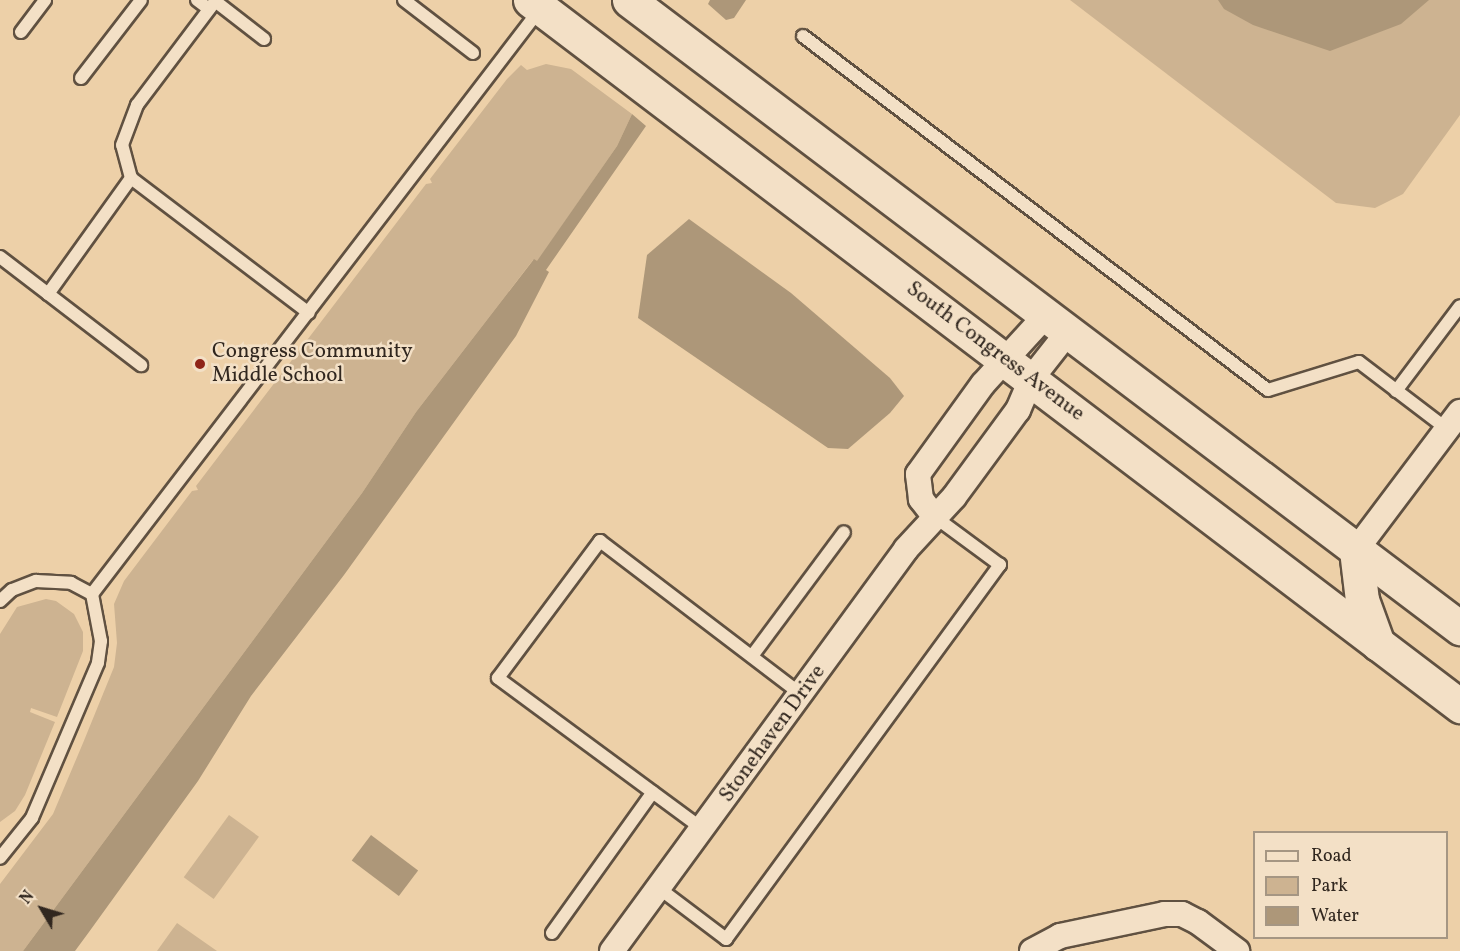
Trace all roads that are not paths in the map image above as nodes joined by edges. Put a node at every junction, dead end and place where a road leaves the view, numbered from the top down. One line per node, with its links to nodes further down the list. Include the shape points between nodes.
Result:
1 (45, 0): 8 (lane)
2 (141, 0): 12 (lane)
3 (197, 0): 6 (lane)
4 (404, 0): 11 (lane)
5 (629, 0): 18 (main road)
6 (214, 3): 10 (lane); 13 (lane, via 137,105 126,128 122,145)
7 (535, 4): 17 (lane); 20 (main road, South Congress Avenue)
8 (21, 32)
9 (803, 36): 21 (lane, via 1268,390 1359,362)
10 (264, 39)
11 (473, 53)
12 (81, 78)
13 (131, 178): 15 (lane); 17 (lane)
14 (0, 257): 15 (lane)
15 (48, 294): 19 (lane)
16 (1460, 306): 21 (lane)
17 (309, 313): 26 (lane)
18 (1057, 324): 20 (street, Stonehaven Drive); 25 (main road)
19 (141, 365)
20 (1019, 370): 23 (street, Stonehaven Drive, via 1018,410); 23 (street, Stonehaven Drive, via 983,384 918,474 921,499); 29 (main road, South Congress Avenue)
21 (1396, 391): 22 (lane)
22 (1456, 427): 25 (street)
23 (935, 517): 31 (street, Stonehaven Drive, via 906,549); 36 (lane, via 1000,565 726,939)
24 (844, 532): 30 (lane)
25 (1356, 550): 28 (main road); 29 (main road, via 1362,600)
26 (92, 594): 27 (lane, via 71,583 36,581 12,590); 35 (lane, via 101,640 98,663 32,818)
27 (0, 601)
28 (1460, 628)
29 (1378, 644): 32 (main road, South Congress Avenue)
30 (752, 656): 31 (lane); 33 (lane, via 600,541 498,678)
31 (802, 694): 34 (street, Stonehaven Drive)
32 (1460, 706)
33 (653, 792): 34 (lane); 37 (lane)
34 (704, 830): 36 (street, Stonehaven Drive)
35 (0, 858)
36 (660, 889): 38 (street, Stonehaven Drive)
37 (552, 933)
38 (612, 951)
39 (1032, 951): 40 (street, via 1060,936 1164,914 1182,914 1198,922)
40 (1237, 951)

